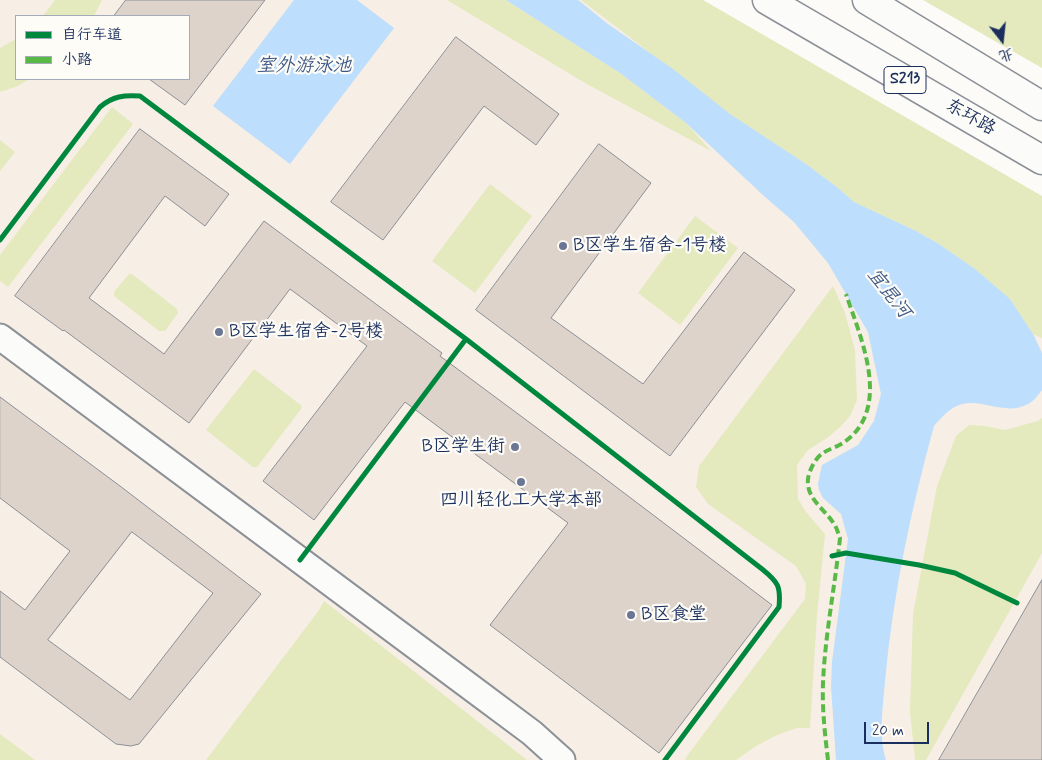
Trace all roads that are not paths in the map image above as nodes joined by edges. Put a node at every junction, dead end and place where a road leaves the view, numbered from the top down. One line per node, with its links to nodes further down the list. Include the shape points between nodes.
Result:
1 (767, 0): 4 (highway, 东环路 / S213)
2 (867, 0): 3 (highway, S213)
3 (1042, 106)
4 (1042, 160)
5 (0, 337): 6 (street, via 457,677)
6 (562, 760)

